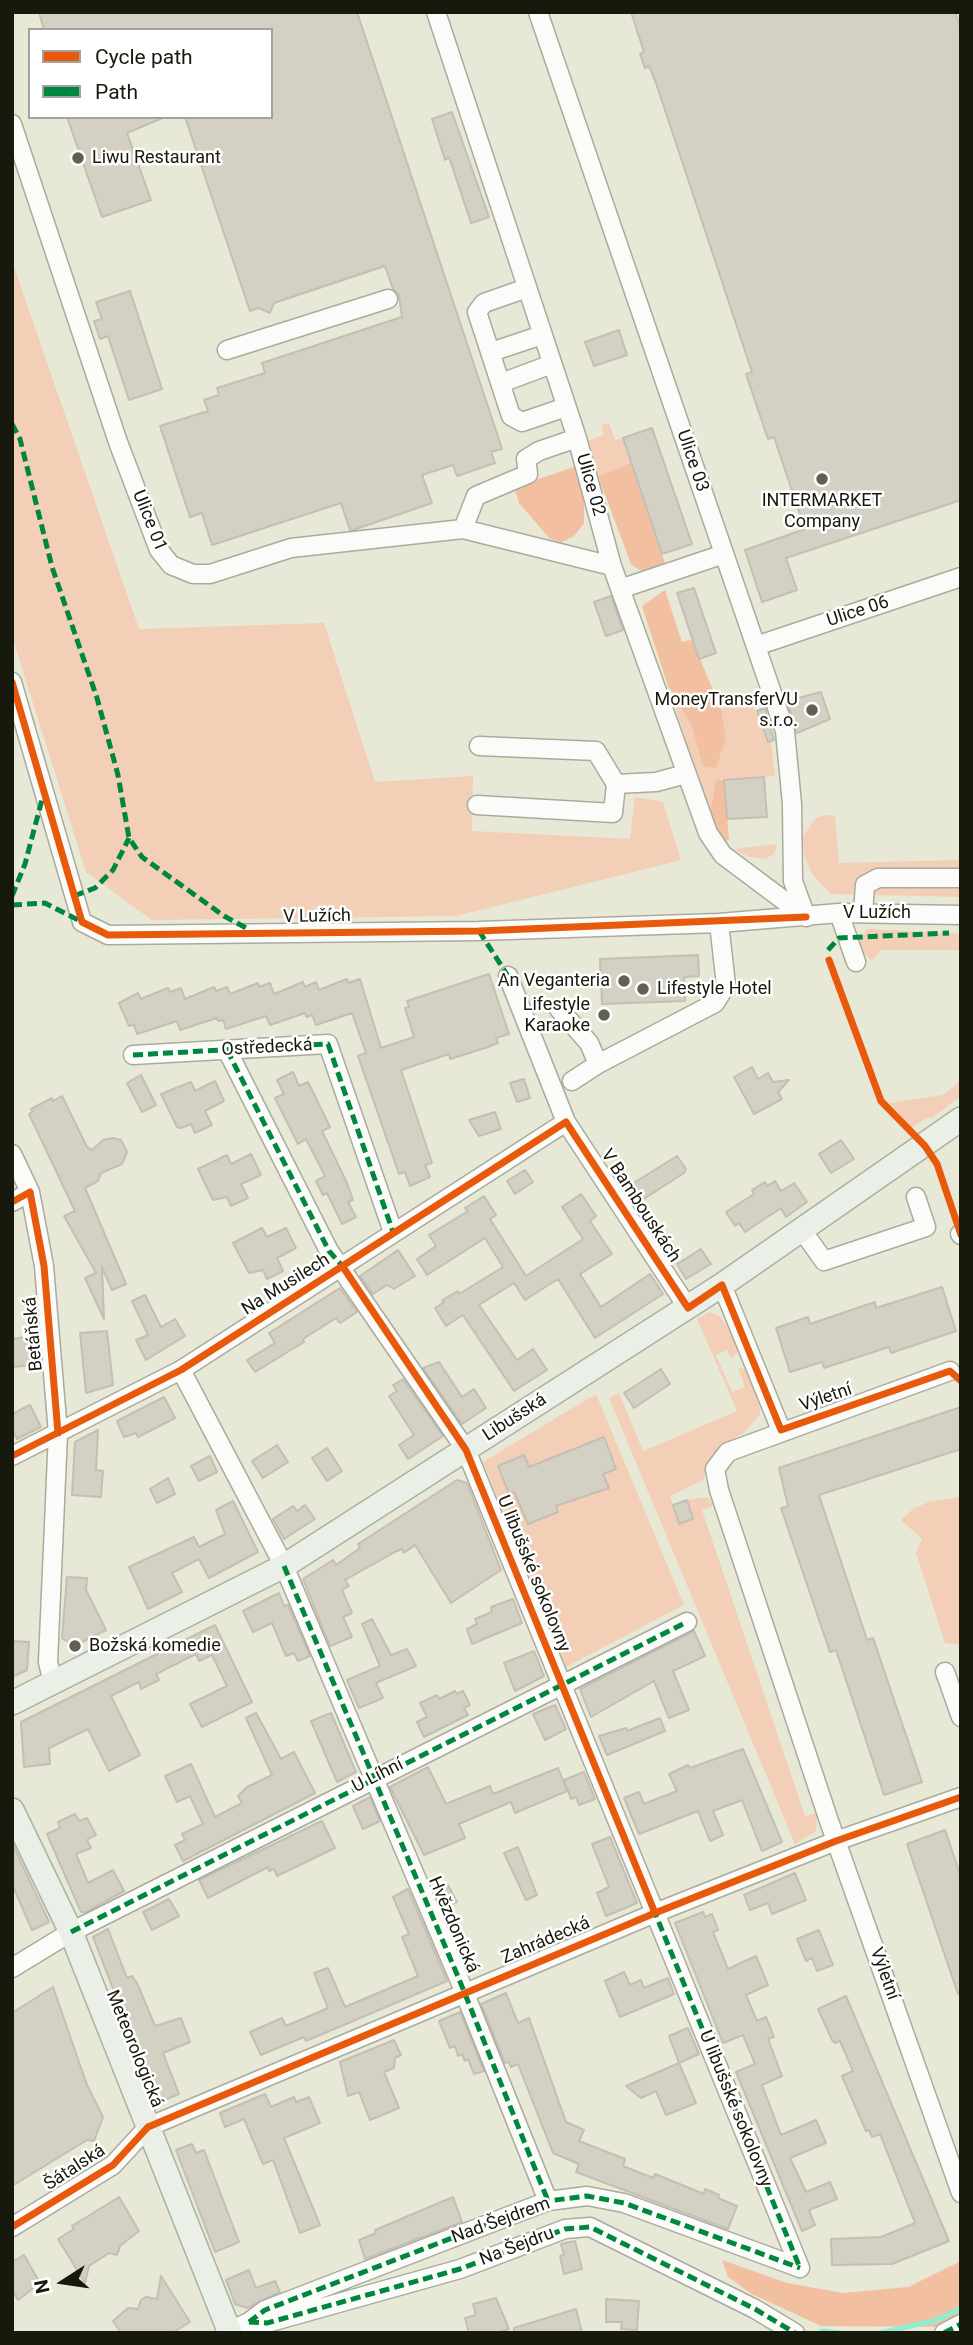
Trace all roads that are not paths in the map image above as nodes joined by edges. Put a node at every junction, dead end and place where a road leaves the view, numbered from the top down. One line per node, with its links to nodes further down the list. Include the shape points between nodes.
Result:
1 (436, 12): 4 (street, Ulice 02)
2 (538, 12): 14 (street, Ulice 03)
3 (12, 124): 13 (street, Ulice 01, via 118,442 159,550 171,565 193,574 210,574 291,548)
4 (527, 288): 6 (street, Ulice 02); 8 (street, via 479,306)
5 (388, 299): 7 (street)
6 (542, 335): 8 (street); 9 (street, Ulice 02)
7 (227, 350)
8 (491, 352): 10 (street)
9 (552, 364): 10 (street); 11 (street, Ulice 02)
10 (501, 383): 11 (street, via 516,420)
11 (566, 407): 12 (street, Ulice 02)
12 (577, 438): 13 (street, via 526,459 528,474 476,496); 15 (street, Ulice 02)
13 (463, 529): 15 (street, Ulice 01)
14 (724, 554): 17 (street); 18 (street, Ulice 03)
15 (612, 566): 17 (street, Ulice 02)
16 (961, 577): 18 (street, Ulice 06)
17 (620, 589): 21 (street, Ulice 02)
18 (756, 646): 28 (street, Ulice 03, via 785,730 793,881)
19 (12, 682): 29 (street, V Lužích, via 82,922 108,935)
20 (479, 746): 22 (street, via 596,751)
21 (686, 774): 22 (street, via 656,782); 28 (street, Ulice 02, via 715,848)
22 (616, 784): 23 (street, via 613,813)
23 (477, 805)
24 (961, 878): 26 (street, via 878,878 865,885)
25 (839, 913): 26 (street, V Lužích); 28 (street, V Lužích); 30 (street)
26 (863, 913): 27 (street, V Lužích)
27 (961, 915)
28 (806, 917): 29 (street, V Lužích)
29 (719, 923): 35 (street, via 726,985 715,1003)
30 (856, 962)
31 (508, 976): 38 (street, V Bambouskách)
32 (559, 1009): 35 (street, via 589,1043)
33 (226, 1050): 34 (street, Ostředecká); 44 (street, Ostředecká, via 328,1044); 45 (street, U libušské sokolovny, via 329,1251)
34 (133, 1055)
35 (598, 1064): 36 (street)
36 (572, 1081)
37 (961, 1119): 43 (main road, Libušská)
38 (566, 1122): 44 (street, Na Musilech); 47 (street, V Bambouskách)
39 (12, 1154): 40 (street, Betáňská)
40 (30, 1192): 42 (street); 51 (street, Betáňská, via 44,1266)
41 (916, 1197): 43 (street, via 926,1227 824,1261)
42 (12, 1202)
43 (802, 1230): 46 (main road, Libušská)
44 (393, 1231): 45 (street, Na Musilech)
45 (343, 1268): 48 (street, Na Musilech); 52 (street, U libušské sokolovny)
46 (723, 1285): 47 (main road, Libušská); 50 (street)
47 (688, 1308): 52 (main road, Libušská)
48 (181, 1370): 51 (street, Na Musilech); 54 (street, Hvězdonická)
49 (950, 1371): 50 (street, Výletní)
50 (781, 1430): 64 (street, Výletní, via 728,1452 715,1469 716,1480)
51 (58, 1433): 53 (street, Na Musilech); 57 (street, Betáňská, via 48,1662)
52 (466, 1450): 54 (main road, Libušská); 58 (street, U libušské sokolovny)
53 (12, 1457)
54 (284, 1566): 57 (main road, Libušská); 61 (street, Hvězdonická)
55 (687, 1622): 58 (street, U Líhní)
56 (945, 1672): 60 (street)
57 (53, 1683): 59 (main road, Libušská)
58 (561, 1683): 61 (street, U Líhní); 65 (street, U libušské sokolovny)
59 (12, 1703)
60 (961, 1717)
61 (374, 1778): 66 (street, U Líhní); 68 (street, Hvězdonická)
62 (961, 1797): 64 (street, Zahrádecká)
63 (12, 1810): 66 (main road, Meteorologická)
64 (836, 1841): 65 (street, Zahrádecká); 70 (street, Výletní)
65 (654, 1913): 68 (street, Zahrádecká); 74 (street, U libušské sokolovny)
66 (71, 1933): 67 (street, U Líhní); 69 (main road, Meteorologická)
67 (12, 1968)
68 (464, 1992): 69 (street, Zahrádecká); 72 (street, Hvězdonická)
69 (148, 2127): 73 (street, Šátalská, via 113,2165); 76 (main road, Meteorologická)
70 (958, 2169): 71 (street, Výletní)
71 (961, 2193)
72 (548, 2201): 74 (street, Nad Šejdrem, via 587,2196 624,2203); 76 (street, Nad Šejdrem, via 265,2310)
73 (12, 2227)
74 (800, 2268)
75 (961, 2324): 78 (street)
76 (233, 2329): 77 (street, Na Šejdru, via 460,2269 565,2229 590,2227)
77 (795, 2333)
78 (944, 2333)

